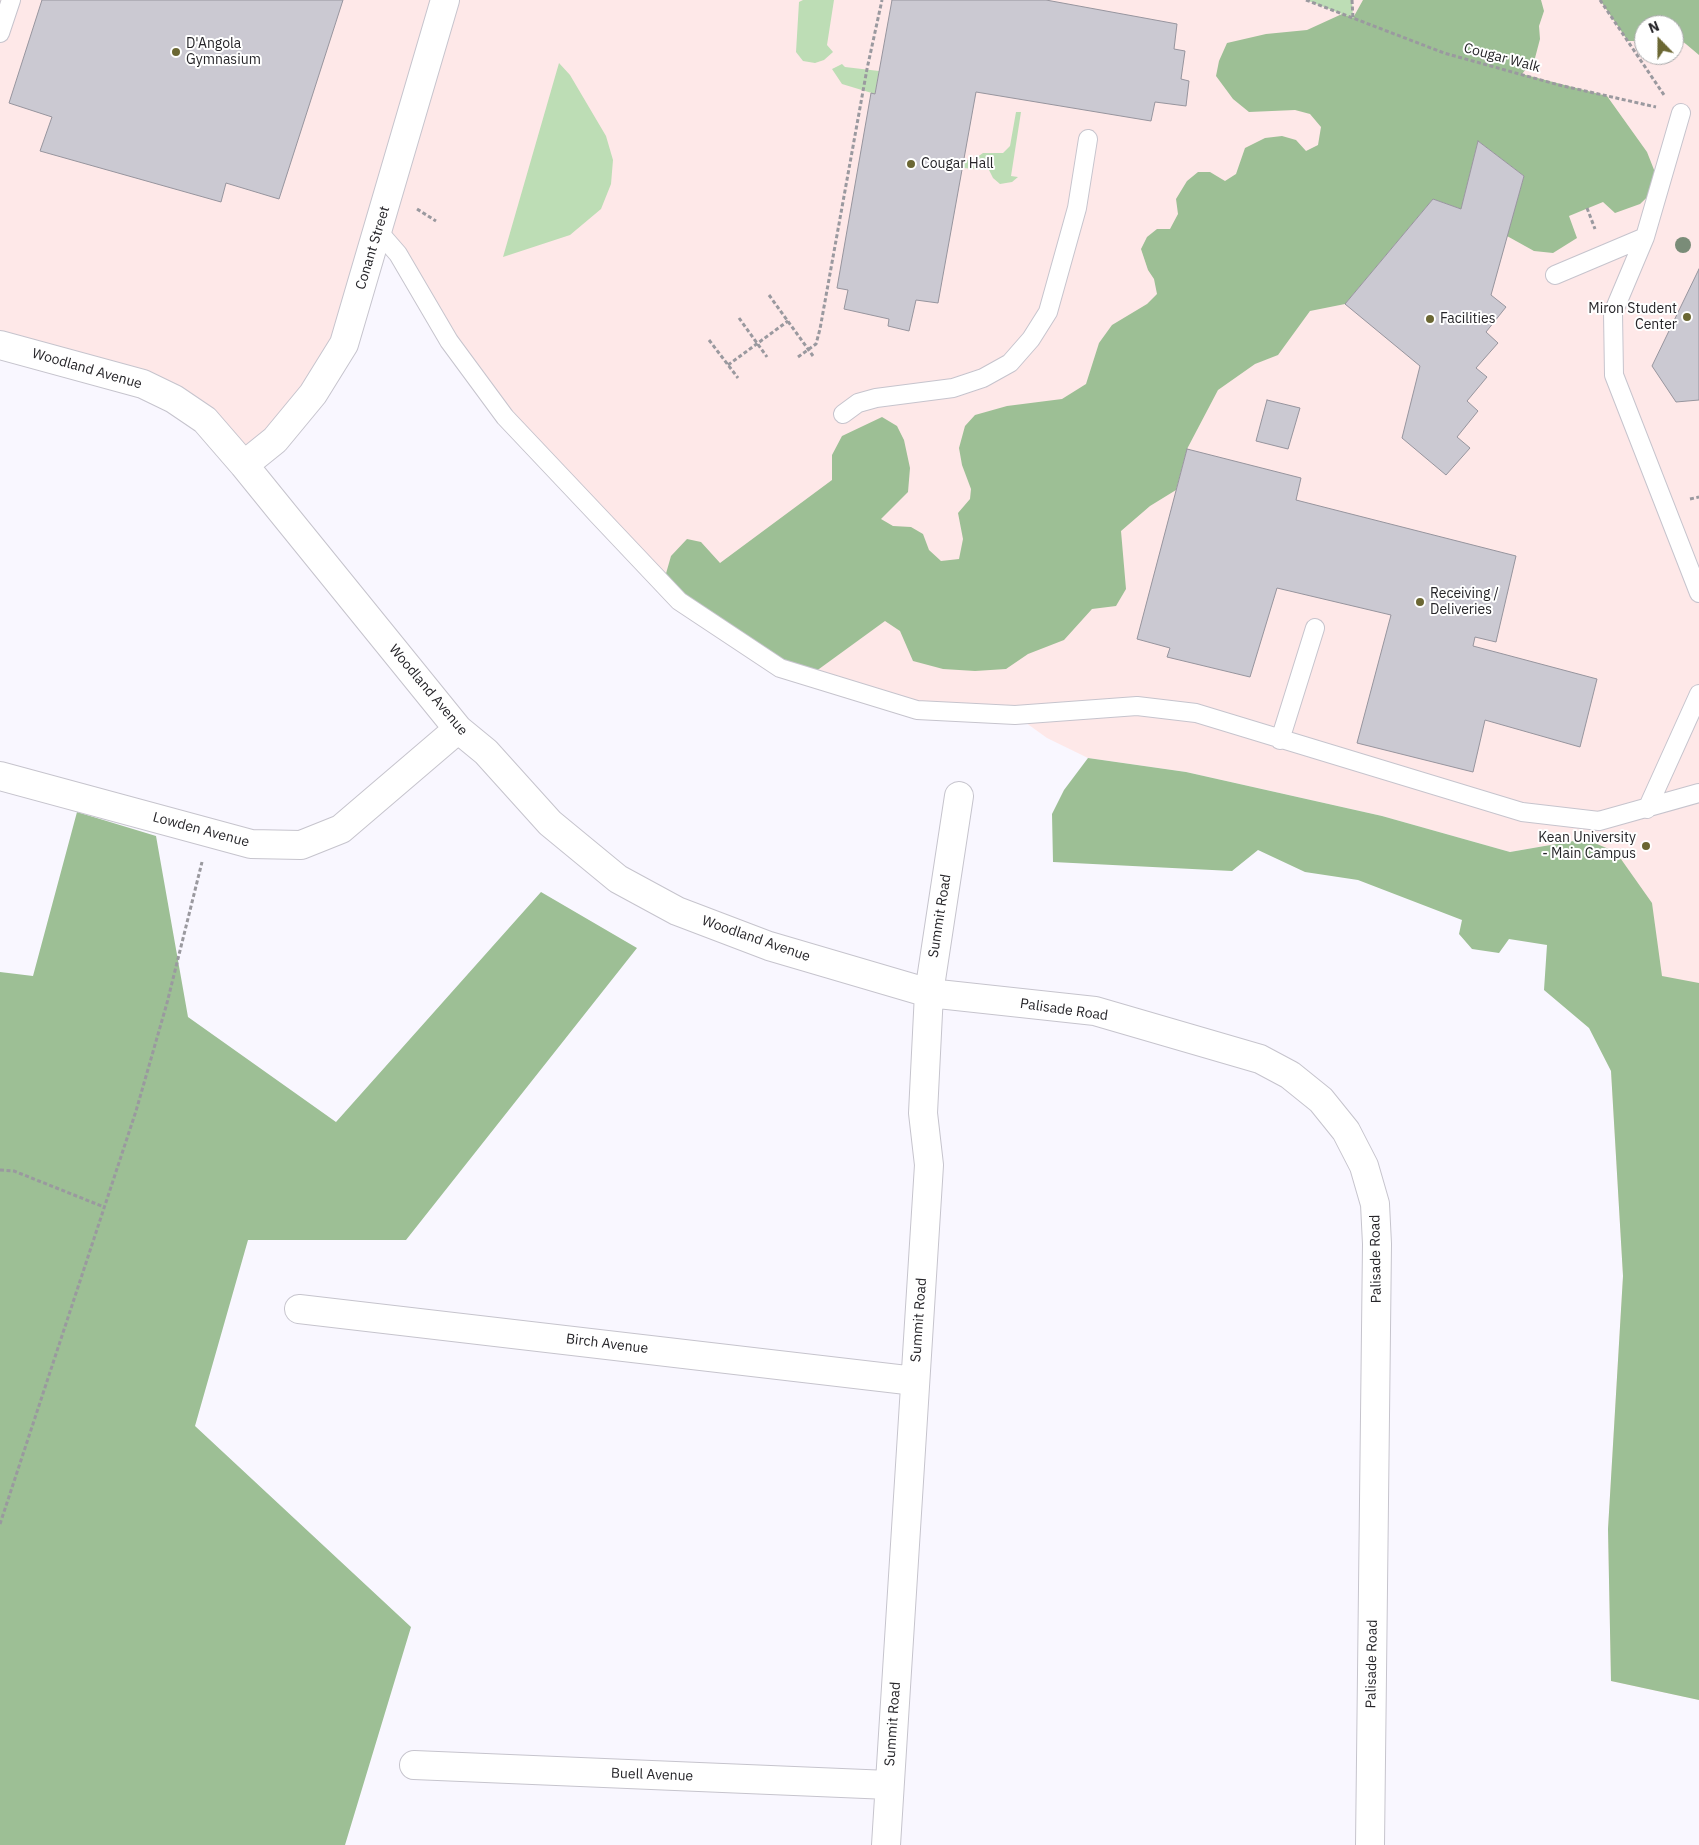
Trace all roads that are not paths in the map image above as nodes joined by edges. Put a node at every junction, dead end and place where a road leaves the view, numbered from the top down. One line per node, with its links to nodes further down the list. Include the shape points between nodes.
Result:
1 (11, 0): 3 (lane)
2 (445, 0): 6 (street, Conant Street)
3 (0, 33)
4 (1679, 112): 7 (lane)
5 (1088, 139): 10 (lane, via 1077,208 1048,312 1021,351 1010,363 983,378 953,388 876,398 858,403)
6 (378, 231): 11 (street, Conant Street, via 344,344 313,394 275,440); 16 (lane, via 398,254 449,341 505,417 679,601 780,668 917,710 1015,714 1137,706 1196,713)
7 (1645, 237): 8 (lane); 12 (lane, via 1613,313 1614,374)
8 (1555, 276)
9 (0, 345): 11 (street, Woodland Avenue, via 143,384 174,399 205,420)
10 (843, 414)
11 (244, 465): 15 (street, Woodland Avenue)
12 (1699, 593)
13 (1314, 628): 16 (lane)
14 (1699, 694): 20 (lane)
15 (458, 729): 17 (street, Lowden Avenue, via 341,829 301,845 251,844); 21 (street, Woodland Avenue, via 486,752 550,823 618,879 677,911 769,946)
16 (1280, 740): 20 (lane, via 1522,812 1599,820)
17 (0, 776)
18 (1699, 794): 20 (lane)
19 (959, 796): 21 (street, Summit Road)
20 (1647, 809)
21 (929, 993): 23 (street, Summit Road, via 923,1113 929,1165); 27 (street, Palisade Road, via 1095,1011 1260,1059 1290,1075 1321,1100 1346,1130 1367,1176 1375,1204 1377,1244)
22 (299, 1309): 23 (street, Birch Avenue)
23 (915, 1381): 25 (street, Summit Road)
24 (414, 1766): 25 (street, Buell Avenue)
25 (889, 1785): 26 (street, Summit Road)
26 (886, 1845)
27 (1370, 1845)

